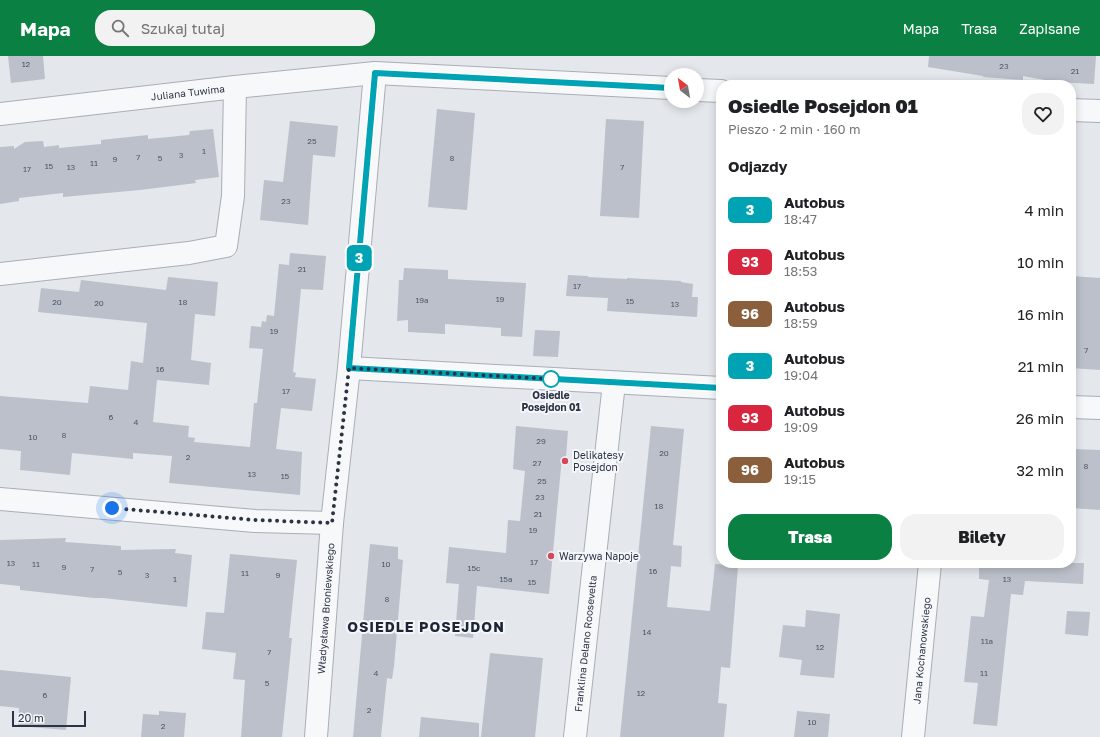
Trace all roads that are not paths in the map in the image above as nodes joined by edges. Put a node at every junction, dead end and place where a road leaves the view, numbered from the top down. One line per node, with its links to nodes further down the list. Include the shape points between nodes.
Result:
1 (375, 73): 2 (street, Juliana Tuwima); 3 (street, Juliana Tuwima); 10 (street, Władysława Broniewskiego)
2 (235, 87): 8 (street, Juliana Tuwima); 9 (street, via 233,196 226,246 189,253)
3 (664, 88)
4 (704, 90): 5 (street)
5 (716, 91)
6 (1076, 110): 7 (street)
7 (1100, 112)
8 (0, 114)
9 (0, 274)
10 (349, 368): 11 (street); 16 (street, Władysława Broniewskiego)
11 (614, 383): 12 (street); 19 (street, Franklina Delano Roosevelta)
12 (716, 388)
13 (1076, 407): 14 (street)
14 (1100, 408)
15 (0, 499): 16 (street, via 255,520)
16 (332, 523): 18 (street, Władysława Broniewskiego)
17 (930, 568): 20 (street, Jana Kochanowskiego)
18 (316, 737)
19 (575, 737)
20 (913, 737)

